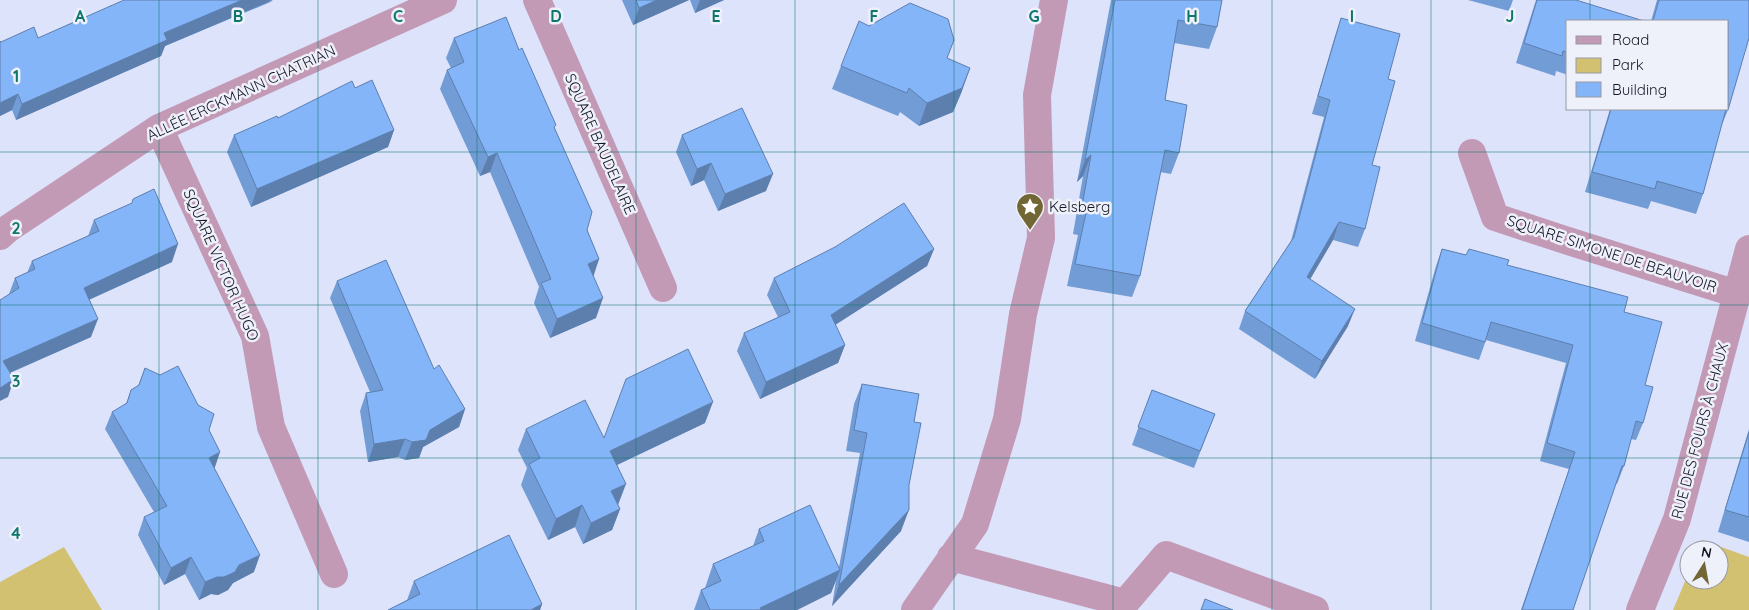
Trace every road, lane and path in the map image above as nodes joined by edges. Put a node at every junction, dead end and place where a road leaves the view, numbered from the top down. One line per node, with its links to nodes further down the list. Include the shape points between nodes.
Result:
1 (443, 0): 4 (street, ALLÉE ERCKMANN CHATRIAN)
2 (537, 0): 8 (street, SQUARE BAUDELAIRE)
3 (1054, 0): 10 (street, via 1037,95 1041,238 1023,314 1007,419 975,524)
4 (159, 128): 6 (street, ALLÉE ERCKMANN CHATRIAN); 11 (street, SQUARE VICTOR HUGO, via 255,336 271,427)
5 (1472, 153): 9 (street, SQUARE SIMONE DE BEAUVOIR, via 1495,217)
6 (0, 236)
7 (1749, 249): 9 (street, RUE DES FOURS À CHAUX)
8 (663, 288)
9 (1737, 294): 14 (street, RUE DES FOURS À CHAUX, via 1677,519)
10 (951, 558): 12 (street); 13 (street, via 1125,603 1166,554)
11 (334, 574)
12 (915, 610)
13 (1315, 610)
14 (1640, 610)

